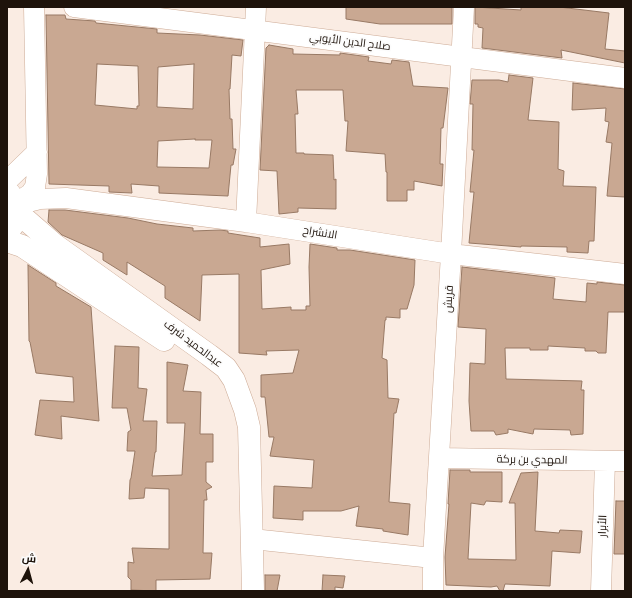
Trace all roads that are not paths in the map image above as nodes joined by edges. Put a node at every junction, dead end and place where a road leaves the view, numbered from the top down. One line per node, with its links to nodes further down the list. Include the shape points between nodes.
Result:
1 (34, 7): 8 (street)
2 (74, 7): 5 (street, صلاح الدين الأيوبي)
3 (256, 7): 5 (street)
4 (464, 7): 6 (street, قريش)
5 (256, 30): 6 (street, صلاح الدين الأيوبي); 11 (street)
6 (461, 57): 7 (street, صلاح الدين الأيوبي); 14 (street, قريش)
7 (625, 78)
8 (37, 152): 9 (street); 10 (street, via 35,187 30,194)
9 (7, 182)
10 (14, 204): 11 (street, الانشراح, via 53,197 66,198); 12 (main road, via 16,219); 19 (main road, عبدالحميد شرف, via 56,246 226,368 240,394 249,427)
11 (246, 222): 14 (street, الانشراح)
12 (7, 231)
13 (7, 241): 21 (main road, عبدالحميد شرف, via 22,246 194,360 218,380 226,392 235,420 239,458)
14 (451, 254): 15 (street, الانشراح); 16 (street, قريش)
15 (625, 274)
16 (439, 458): 17 (street, المهدي بن بركة); 20 (street, قريش)
17 (605, 461): 18 (street, المهدي بن بركة); 24 (street, الأبرار)
18 (625, 461)
19 (252, 539): 20 (street); 22 (main road, عبدالحميد شرف)
20 (433, 558): 23 (street, قريش)
21 (241, 591)
22 (253, 591)
23 (433, 591)
24 (601, 591)

